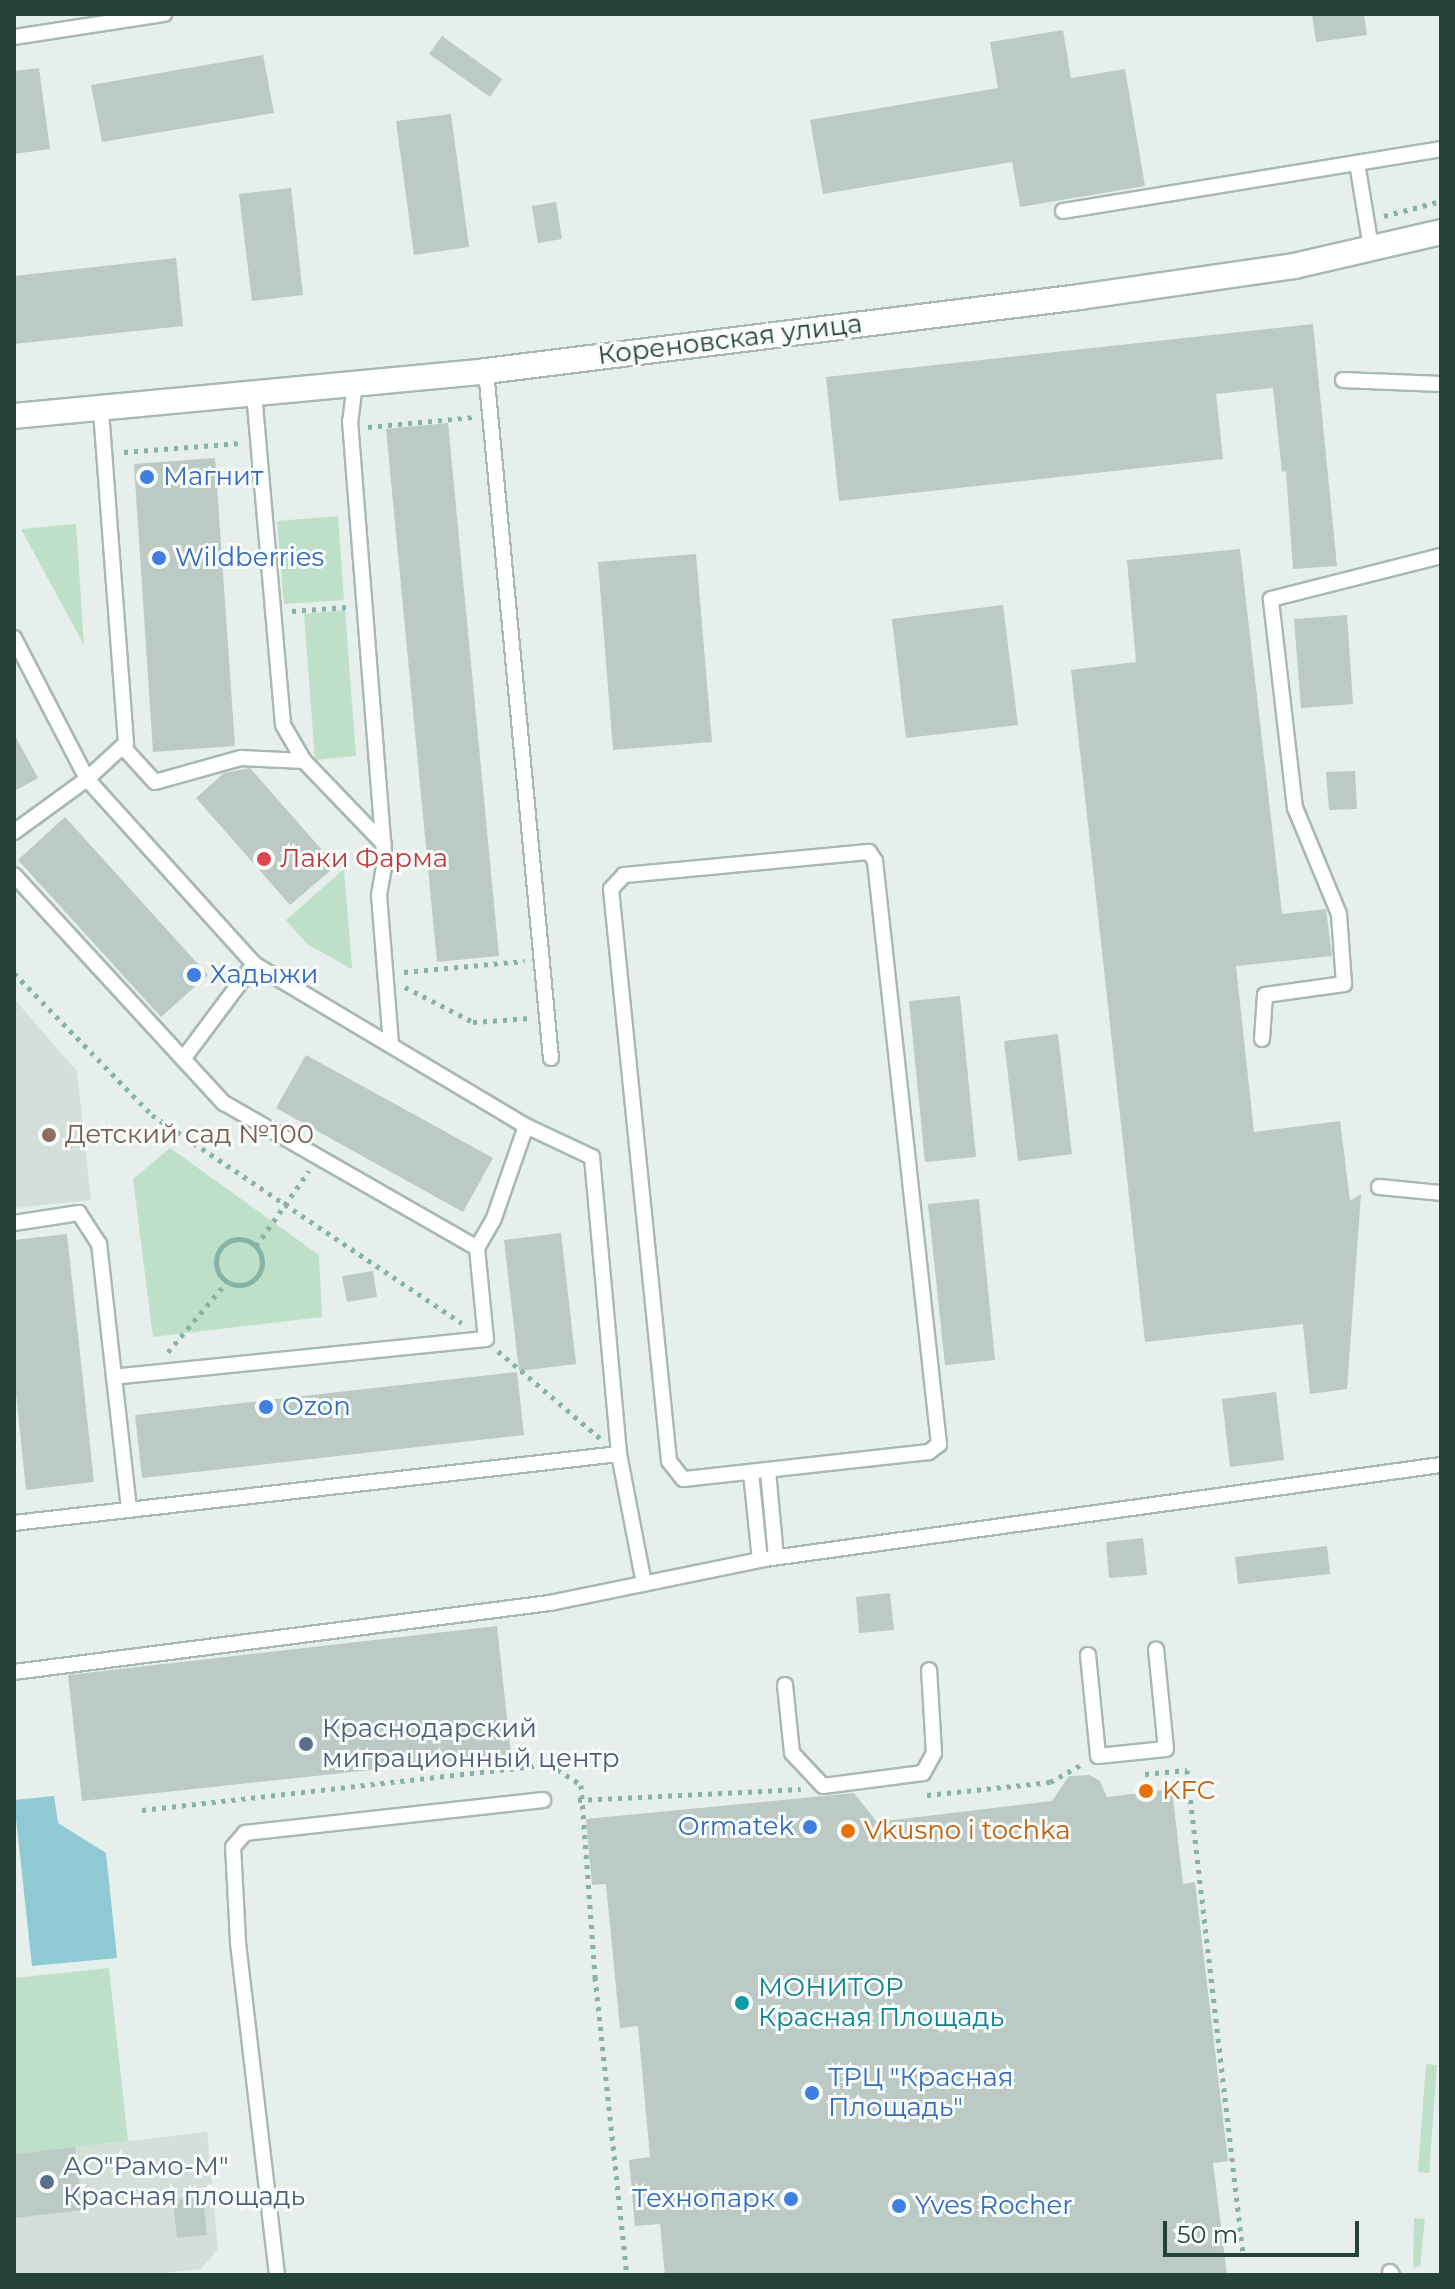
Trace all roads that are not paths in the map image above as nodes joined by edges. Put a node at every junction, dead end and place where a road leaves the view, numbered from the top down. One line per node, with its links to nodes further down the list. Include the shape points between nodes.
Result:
1 (164, 14): 2 (lane)
2 (14, 37)
3 (1441, 149): 4 (lane)
4 (1357, 163): 5 (lane); 7 (lane)
5 (1063, 211)
6 (1441, 232): 7 (street, Кореновская улица)
7 (1371, 248): 8 (street, Кореновская улица, via 1294,266 1080,297)
8 (486, 371): 10 (street, Кореновская улица); 26 (lane)
9 (1343, 380): 11 (lane)
10 (355, 383): 12 (street, Кореновская улица); 21 (lane, via 351,425)
11 (1441, 384)
12 (254, 393): 13 (street, Кореновская улица); 18 (lane, via 279,712)
13 (101, 407): 14 (street, Кореновская улица); 17 (lane, via 127,739)
14 (14, 416)
15 (1441, 556): 24 (lane, via 1271,599 1295,808 1339,914 1344,984 1265,995)
16 (14, 638): 19 (lane)
17 (123, 747): 18 (lane, via 155,782 241,758); 19 (lane)
18 (304, 761): 21 (lane)
19 (87, 779): 20 (lane); 23 (lane)
20 (14, 832)
21 (384, 844): 25 (lane, via 379,895)
22 (14, 875): 27 (lane)
23 (254, 964): 25 (lane); 27 (lane)
24 (1262, 1039)
25 (391, 1045): 28 (lane)
26 (551, 1058)
27 (183, 1059): 32 (lane, via 224,1103)
28 (526, 1126): 32 (lane, via 494,1218); 34 (lane, via 592,1157)
29 (1379, 1187): 30 (lane)
30 (1441, 1193)
31 (14, 1223): 33 (lane, via 79,1213 99,1244)
32 (477, 1248): 33 (lane, via 486,1339)
33 (114, 1377): 38 (lane)
34 (619, 1454): 38 (lane); 42 (lane)
35 (1441, 1465): 40 (lane)
36 (768, 1471): 37 (lane); 37 (lane, via 929,1452 941,1436 877,873 869,852 624,875 611,889 669,1461 683,1479); 40 (lane)
37 (751, 1473): 41 (lane)
38 (129, 1509): 39 (lane)
39 (14, 1523)
40 (776, 1557): 41 (lane)
41 (760, 1560): 42 (lane)
42 (644, 1584): 46 (lane, via 550,1603)
43 (1156, 1649): 44 (lane, via 1166,1749 1098,1756)
44 (1088, 1655)
45 (929, 1670): 47 (lane, via 934,1753 923,1773 823,1786 792,1753)
46 (14, 1672)
47 (785, 1685)
48 (543, 1800): 49 (lane, via 245,1833 233,1847 238,1941)
49 (277, 2275)

